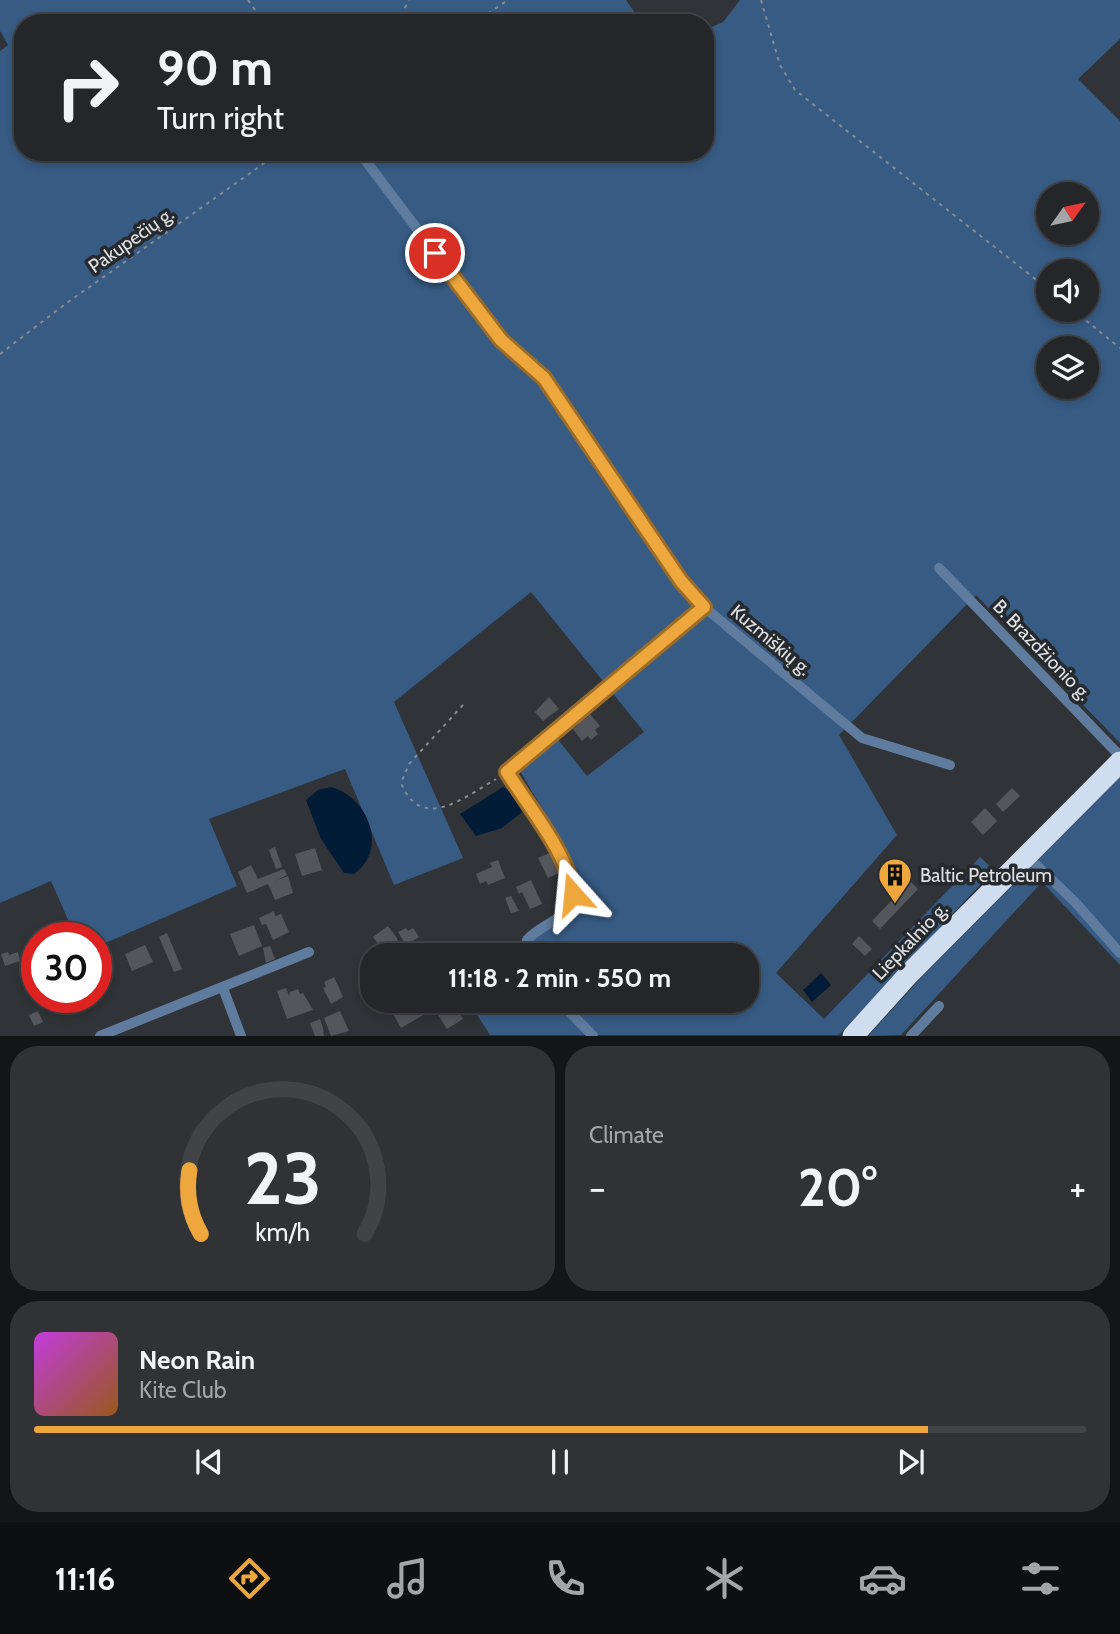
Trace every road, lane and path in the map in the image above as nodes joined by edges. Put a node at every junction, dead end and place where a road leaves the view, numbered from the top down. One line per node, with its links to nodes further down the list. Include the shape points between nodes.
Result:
1 (508, 0): 3 (path)
2 (761, 0): 6 (path, via 780,65 795,90)
3 (487, 14)
4 (267, 161): 9 (path, Pakupečių g.)
5 (366, 161): 11 (street, Kuzmiškių g., via 501,340 544,378 681,581)
6 (1036, 280)
7 (1088, 322): 8 (path)
8 (1120, 348)
9 (0, 354)
10 (939, 568): 13 (street, B. Brazdžionio g.)
11 (704, 607): 15 (street, Kuzmiškių g., via 862,738); 16 (street)
12 (463, 705): 16 (path, via 409,764 401,783 407,796 432,809 453,804)
13 (1120, 756)
14 (1120, 762): 17 (highway, Liepkalnio g.)
15 (950, 765)
16 (507, 772): 18 (street, via 572,883 571,904 563,915)
17 (1027, 856): 20 (street); 27 (highway, Liepkalnio g.)
18 (528, 943)
19 (309, 951): 21 (street)
20 (1120, 953)
21 (223, 988): 24 (street); 25 (street)
22 (939, 1006): 28 (street)
23 (571, 1013): 26 (street)
24 (100, 1035)
25 (241, 1035)
26 (593, 1035)
27 (853, 1035)
28 (911, 1035)

